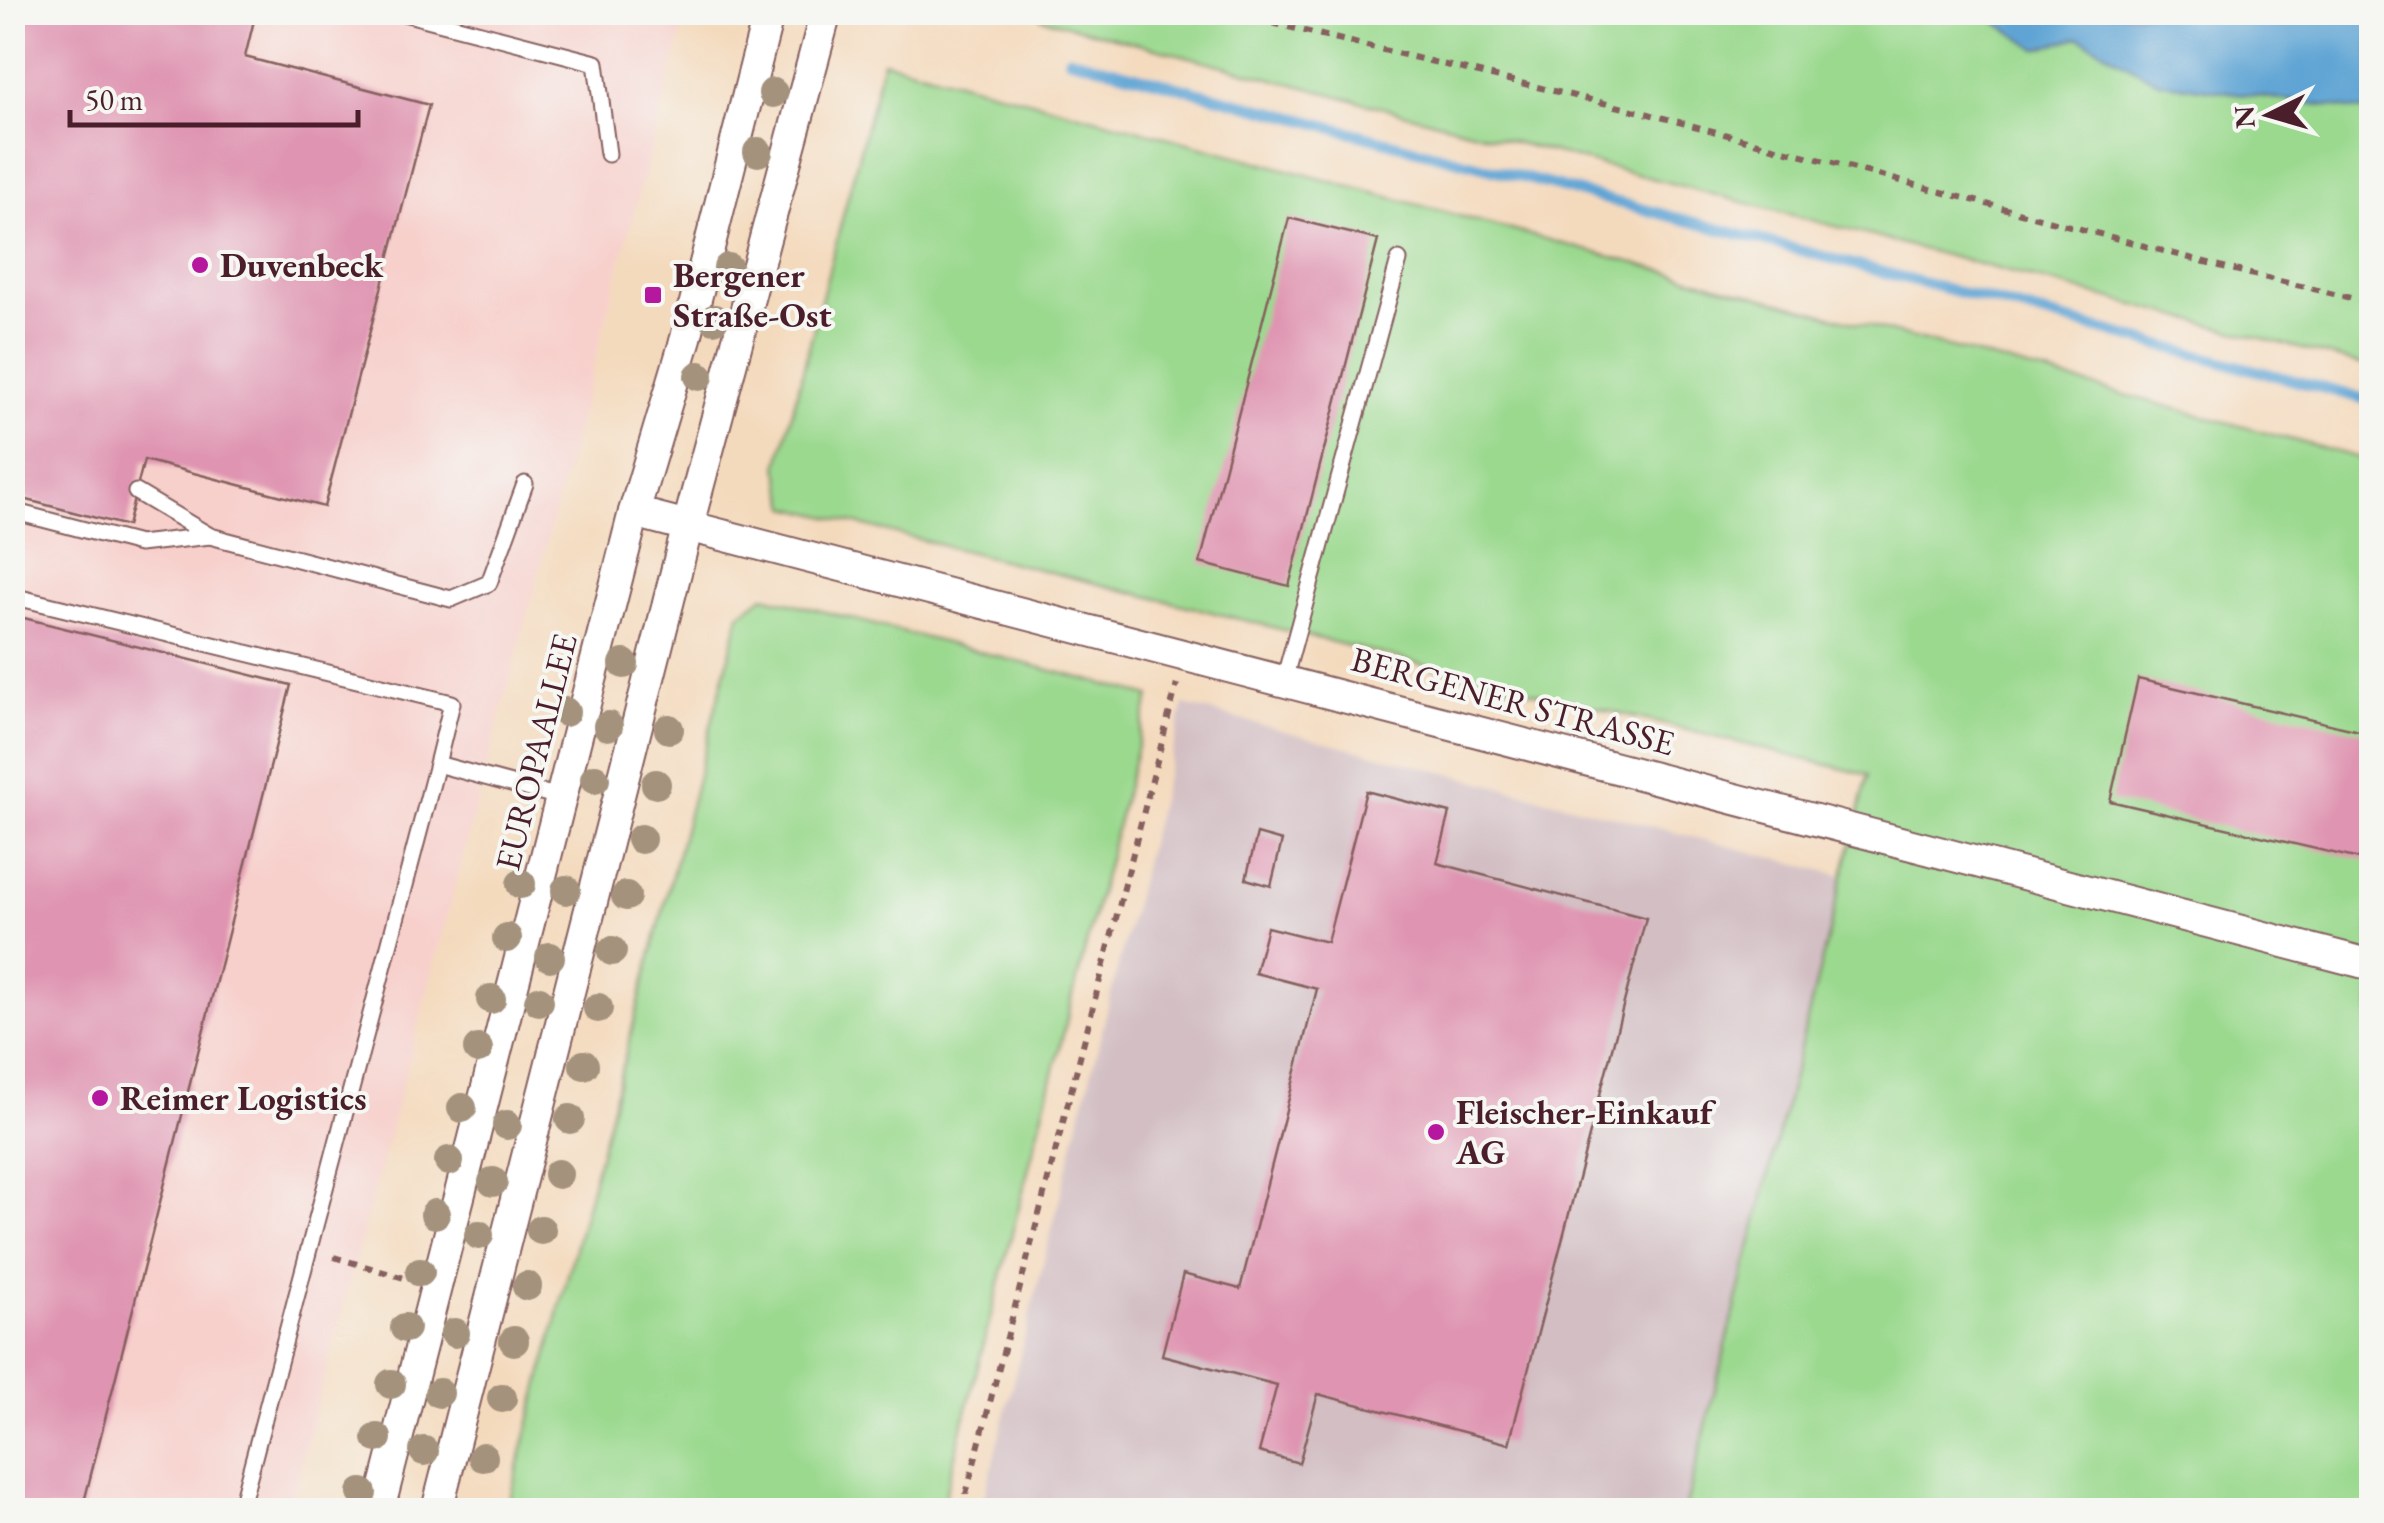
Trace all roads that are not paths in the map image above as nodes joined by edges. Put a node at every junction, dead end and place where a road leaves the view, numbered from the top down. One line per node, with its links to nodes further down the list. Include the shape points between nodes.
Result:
1 (400, 12): 4 (lane, via 596,63)
2 (769, 12): 9 (street, EUROPAALLEE)
3 (826, 12): 10 (street)
4 (608, 154)
5 (1398, 260): 13 (lane)
6 (525, 484): 11 (lane, via 488,584 450,599)
7 (136, 492): 11 (lane)
8 (12, 512): 11 (lane, via 139,544)
9 (634, 512): 10 (street, BERGENER STRASSE); 15 (street, EUROPAALLEE)
10 (688, 525): 13 (street, BERGENER STRASSE); 19 (street)
11 (210, 536)
12 (12, 596): 14 (lane, via 452,703)
13 (1284, 680): 16 (street, BERGENER STRASSE)
14 (437, 764): 15 (lane); 17 (lane)
15 (564, 798): 18 (street, EUROPAALLEE)
16 (2372, 965)
17 (240, 1510)
18 (379, 1510)
19 (437, 1510)

